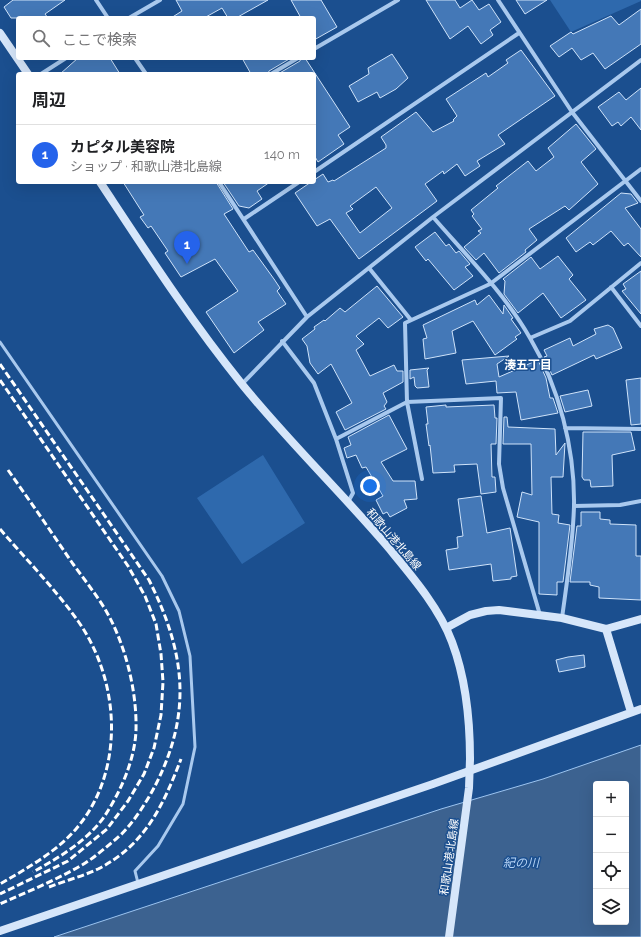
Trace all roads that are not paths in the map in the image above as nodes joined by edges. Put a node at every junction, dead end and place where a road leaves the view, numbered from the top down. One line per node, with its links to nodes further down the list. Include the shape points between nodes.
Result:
1 (96, 0): 5 (street)
2 (160, 0): 6 (street)
3 (398, 0): 9 (street)
4 (498, 0): 8 (street)
5 (107, 16)
6 (132, 16)
7 (0, 33): 10 (street)
8 (519, 33): 20 (street); 22 (street)
9 (316, 48)
10 (16, 56)
11 (18, 60): 16 (street)
12 (63, 60): 17 (street)
13 (136, 60): 18 (street)
14 (295, 60): 19 (street)
15 (641, 60): 20 (street)
16 (27, 72)
17 (44, 72)
18 (145, 72)
19 (274, 72)
20 (572, 112): 23 (street); 28 (street)
21 (641, 168): 23 (street)
22 (316, 171)
23 (626, 180): 27 (street); 32 (street)
24 (101, 184): 40 (street, 和歌山港北島線, via 165,280)
25 (220, 184): 29 (street)
26 (296, 184): 29 (street)
27 (641, 200)
28 (433, 217): 31 (street); 32 (street)
29 (244, 219): 34 (street)
30 (641, 263): 33 (street)
31 (369, 268): 34 (street); 35 (street)
32 (490, 284): 35 (street); 37 (street)
33 (611, 287): 36 (street); 37 (street, via 570,321)
34 (308, 318): 38 (street)
35 (411, 320): 41 (street, via 404,323)
36 (641, 326)
37 (530, 338): 42 (street, via 555,390)
38 (282, 341): 40 (street); 44 (street, via 314,383)
39 (0, 342): 56 (lane, via 162,576 179,611 190,656 195,747 183,804 158,846 135,871)
40 (242, 384): 47 (street, 和歌山港北島線)
41 (407, 402): 44 (street); 45 (street); 49 (street, via 501,398 499,464 503,488)
42 (565, 428): 43 (street); 48 (street, via 571,462)
43 (641, 429)
44 (336, 439): 47 (street, via 353,493)
45 (422, 479)
46 (641, 501): 48 (street, via 620,505)
47 (348, 502): 52 (street, 和歌山港北島線, via 416,581)
48 (574, 506): 50 (street)
49 (540, 616): 50 (street); 52 (street, via 499,610 486,611 470,615)
50 (562, 618): 53 (street)
51 (641, 619): 53 (street)
52 (446, 628): 58 (street, 和歌山港北島線, bridge, via 464,684 470,731 469,788)
53 (606, 629): 55 (street)
54 (641, 709): 55 (street)
55 (631, 712): 56 (street)
56 (139, 885): 57 (street)
57 (0, 931)
58 (449, 937)

